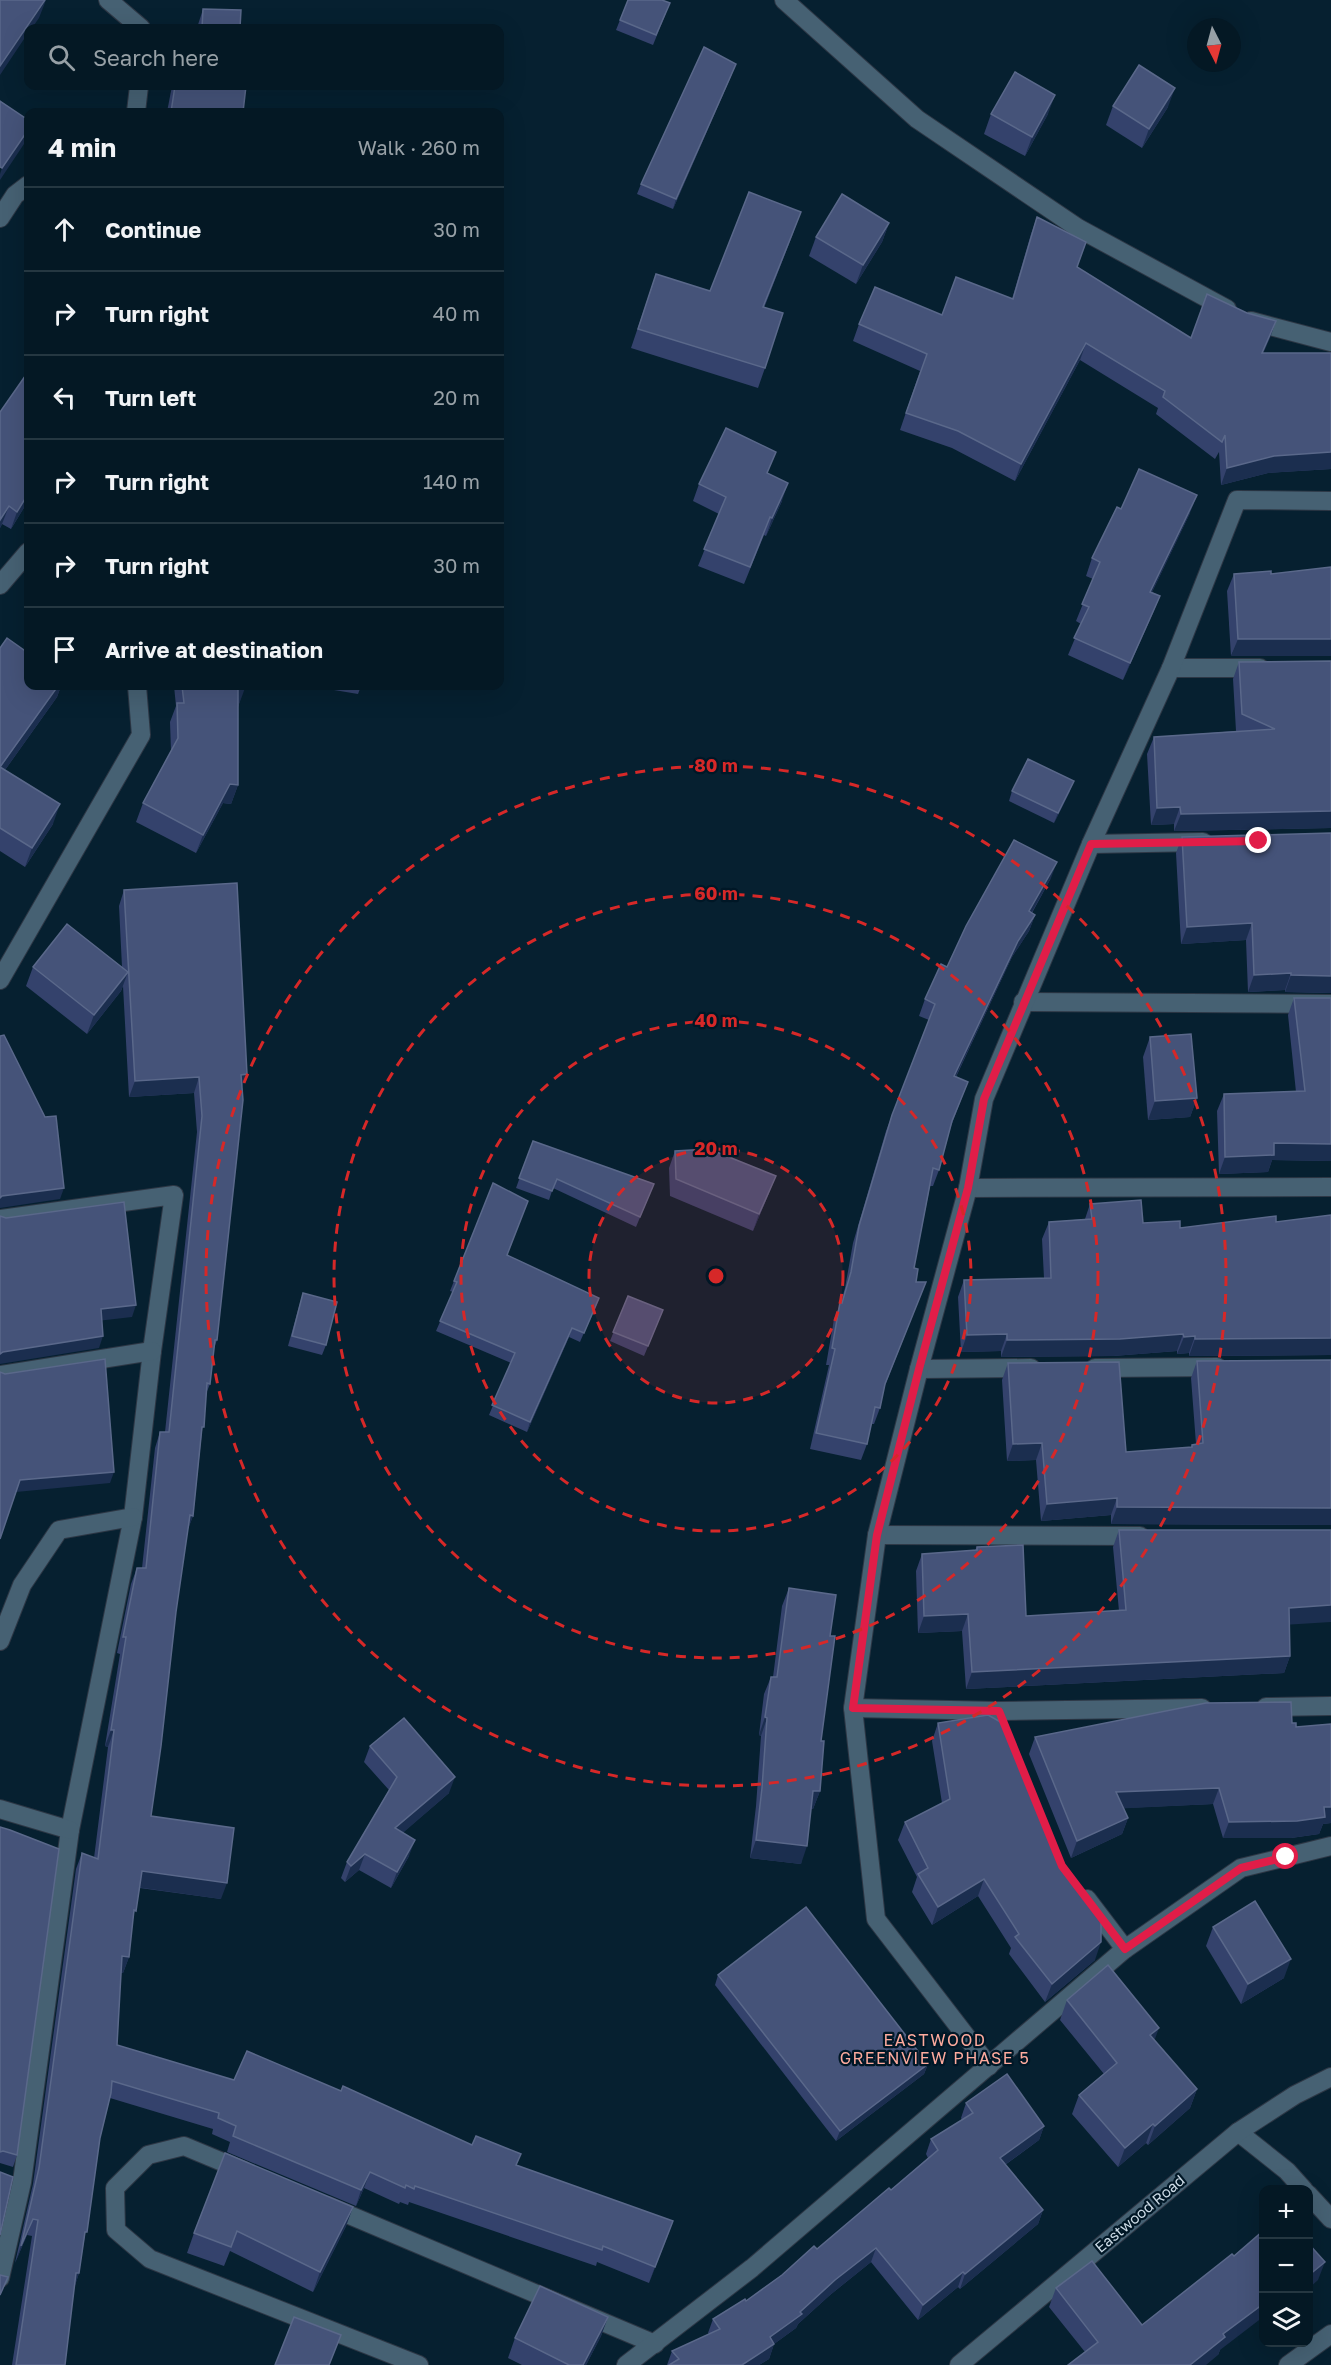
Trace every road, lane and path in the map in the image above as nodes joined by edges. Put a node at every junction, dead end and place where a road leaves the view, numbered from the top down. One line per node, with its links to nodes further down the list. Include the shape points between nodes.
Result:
1 (108, 0): 3 (street)
2 (784, 0): 8 (street, via 916,119 1078,228 1244,319)
3 (136, 24)
4 (138, 90): 5 (street)
5 (135, 108)
6 (24, 188): 7 (street)
7 (0, 218)
8 (1331, 342)
9 (1331, 501): 12 (street, via 1237,500)
10 (24, 557): 11 (street)
11 (0, 585)
12 (1172, 668): 13 (street); 16 (street)
13 (1274, 668)
14 (137, 690): 17 (street, via 141,735)
15 (1223, 841): 16 (street)
16 (1091, 844): 18 (street)
17 (0, 980)
18 (1023, 1002): 19 (street); 21 (street, via 984,1099)
19 (1331, 1004)
20 (1331, 1187): 21 (street)
21 (968, 1188): 27 (street)
22 (0, 1219): 23 (street, via 174,1195)
23 (152, 1351): 28 (street); 29 (street)
24 (1237, 1367): 26 (street)
25 (1048, 1368): 27 (street)
26 (1072, 1368)
27 (919, 1369): 30 (street)
28 (0, 1375)
29 (133, 1517): 32 (street, via 58,1530 22,1585); 40 (street)
30 (877, 1535): 31 (street); 34 (street)
31 (1152, 1536)
32 (0, 1641)
33 (1331, 1707): 36 (street)
34 (853, 1708): 37 (street); 44 (street, via 876,1919)
35 (1224, 1708): 37 (street)
36 (1248, 1708)
37 (999, 1711): 38 (street)
38 (1008, 1733)
39 (0, 1809): 40 (street)
40 (70, 1830): 49 (street)
41 (1331, 1846): 43 (street, via 1241,1868)
42 (1076, 1884): 43 (street)
43 (1125, 1949): 44 (street)
44 (989, 2066): 56 (street, via 752,2268)
45 (1331, 2077): 46 (street, Eastwood Road)
46 (1238, 2132): 50 (street); 59 (street, Eastwood Road)
47 (0, 2174): 49 (street)
48 (261, 2178): 57 (street, via 184,2146 148,2155 115,2188 116,2230 150,2259)
49 (22, 2182): 54 (street)
50 (1300, 2185)
51 (1313, 2199): 53 (street)
52 (315, 2201): 56 (street)
53 (1331, 2219)
54 (0, 2277)
55 (1331, 2334): 60 (street)
56 (655, 2344): 58 (street)
57 (419, 2365)
58 (626, 2365)
59 (959, 2365)
60 (1288, 2365)

